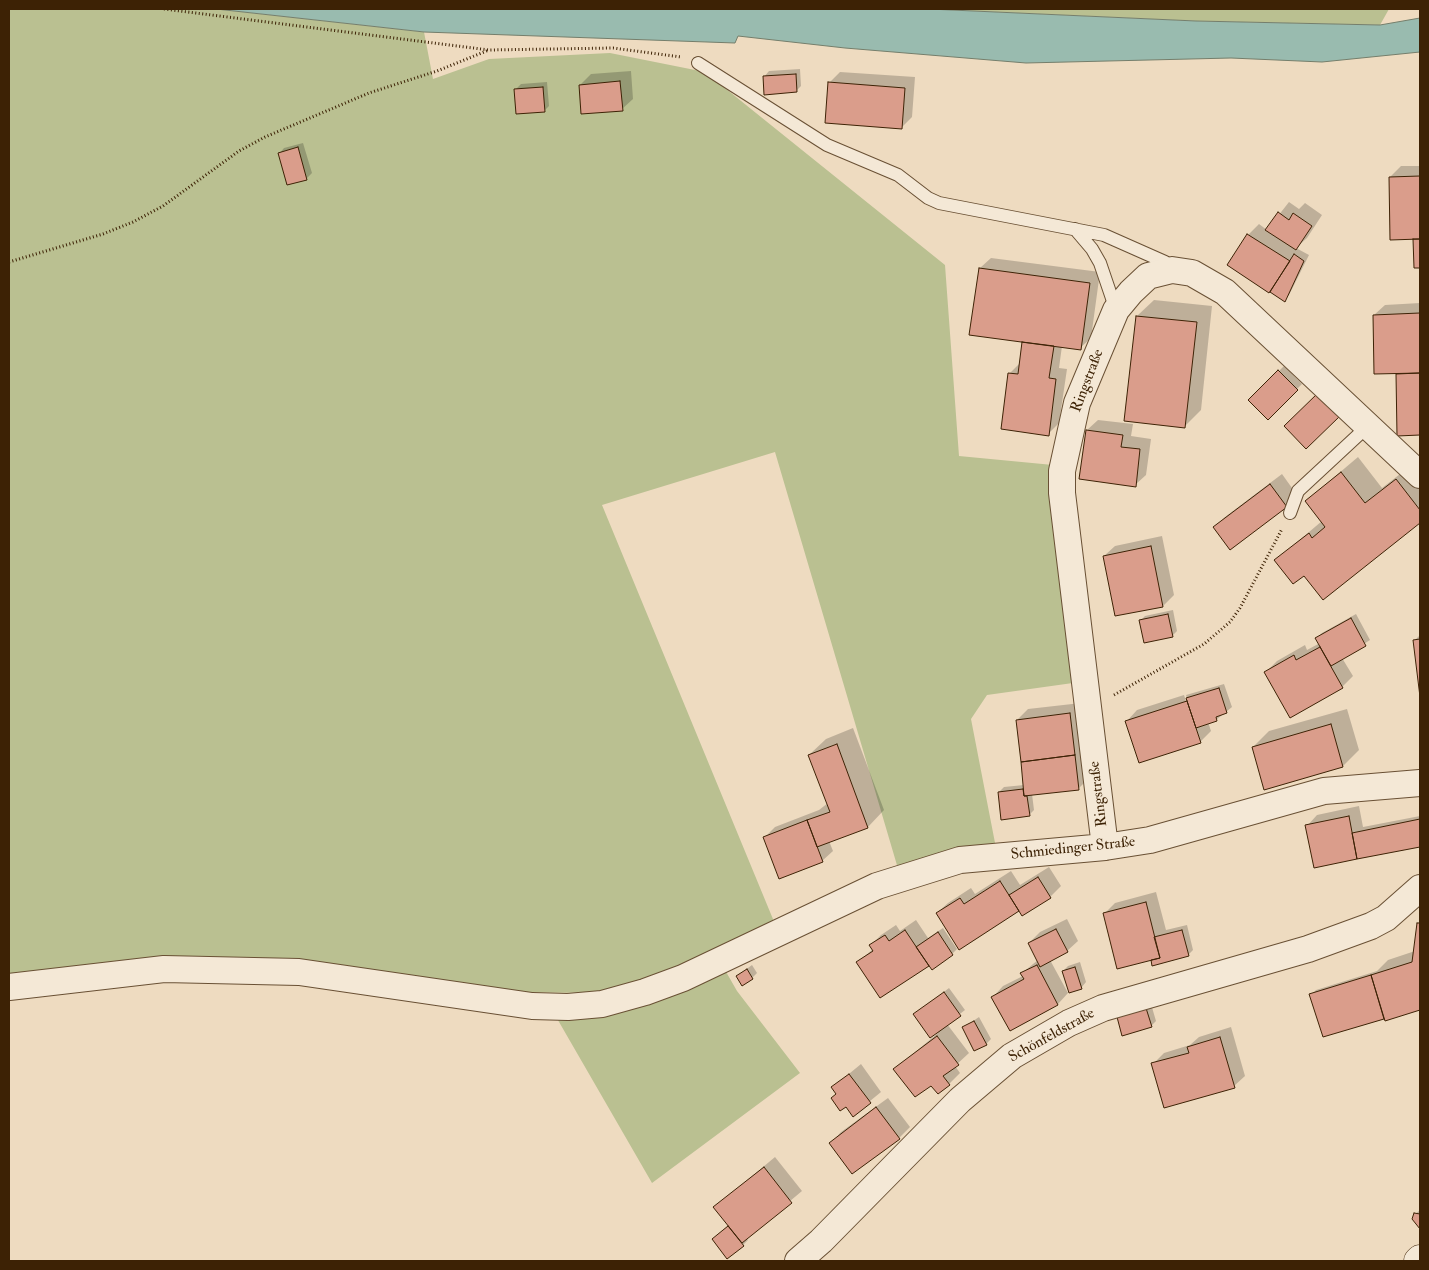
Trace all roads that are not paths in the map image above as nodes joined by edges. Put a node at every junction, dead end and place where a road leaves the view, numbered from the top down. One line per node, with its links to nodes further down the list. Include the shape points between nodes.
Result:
1 (698, 63): 2 (lane, via 827,145 898,175 933,201)
2 (1075, 230): 3 (lane, via 1104,235 1165,262); 4 (lane, via 1100,263)
3 (1172, 270): 4 (street, Ringstraße, via 1148,276); 5 (street, Ringstraße, via 1192,273 1225,292)
4 (1116, 310): 9 (street, Ringstraße, via 1077,403 1062,471)
5 (1368, 426): 6 (street, Ringstraße); 7 (lane, via 1298,491)
6 (1420, 475)
7 (1290, 513)
8 (1420, 783): 9 (street, Schmiedinger Straße, via 1324,791 1150,840)
9 (1105, 847): 11 (street, Schmiedinger Straße, via 960,860 906,876 877,886 738,954 645,992 602,1004 532,1006 299,972 164,969)
10 (1420, 888): 12 (street, Schönfeldstraße, via 1386,918 1371,926 1308,949 1103,1008 1069,1023 1012,1056 960,1100)
11 (9, 987)
12 (798, 1261)

